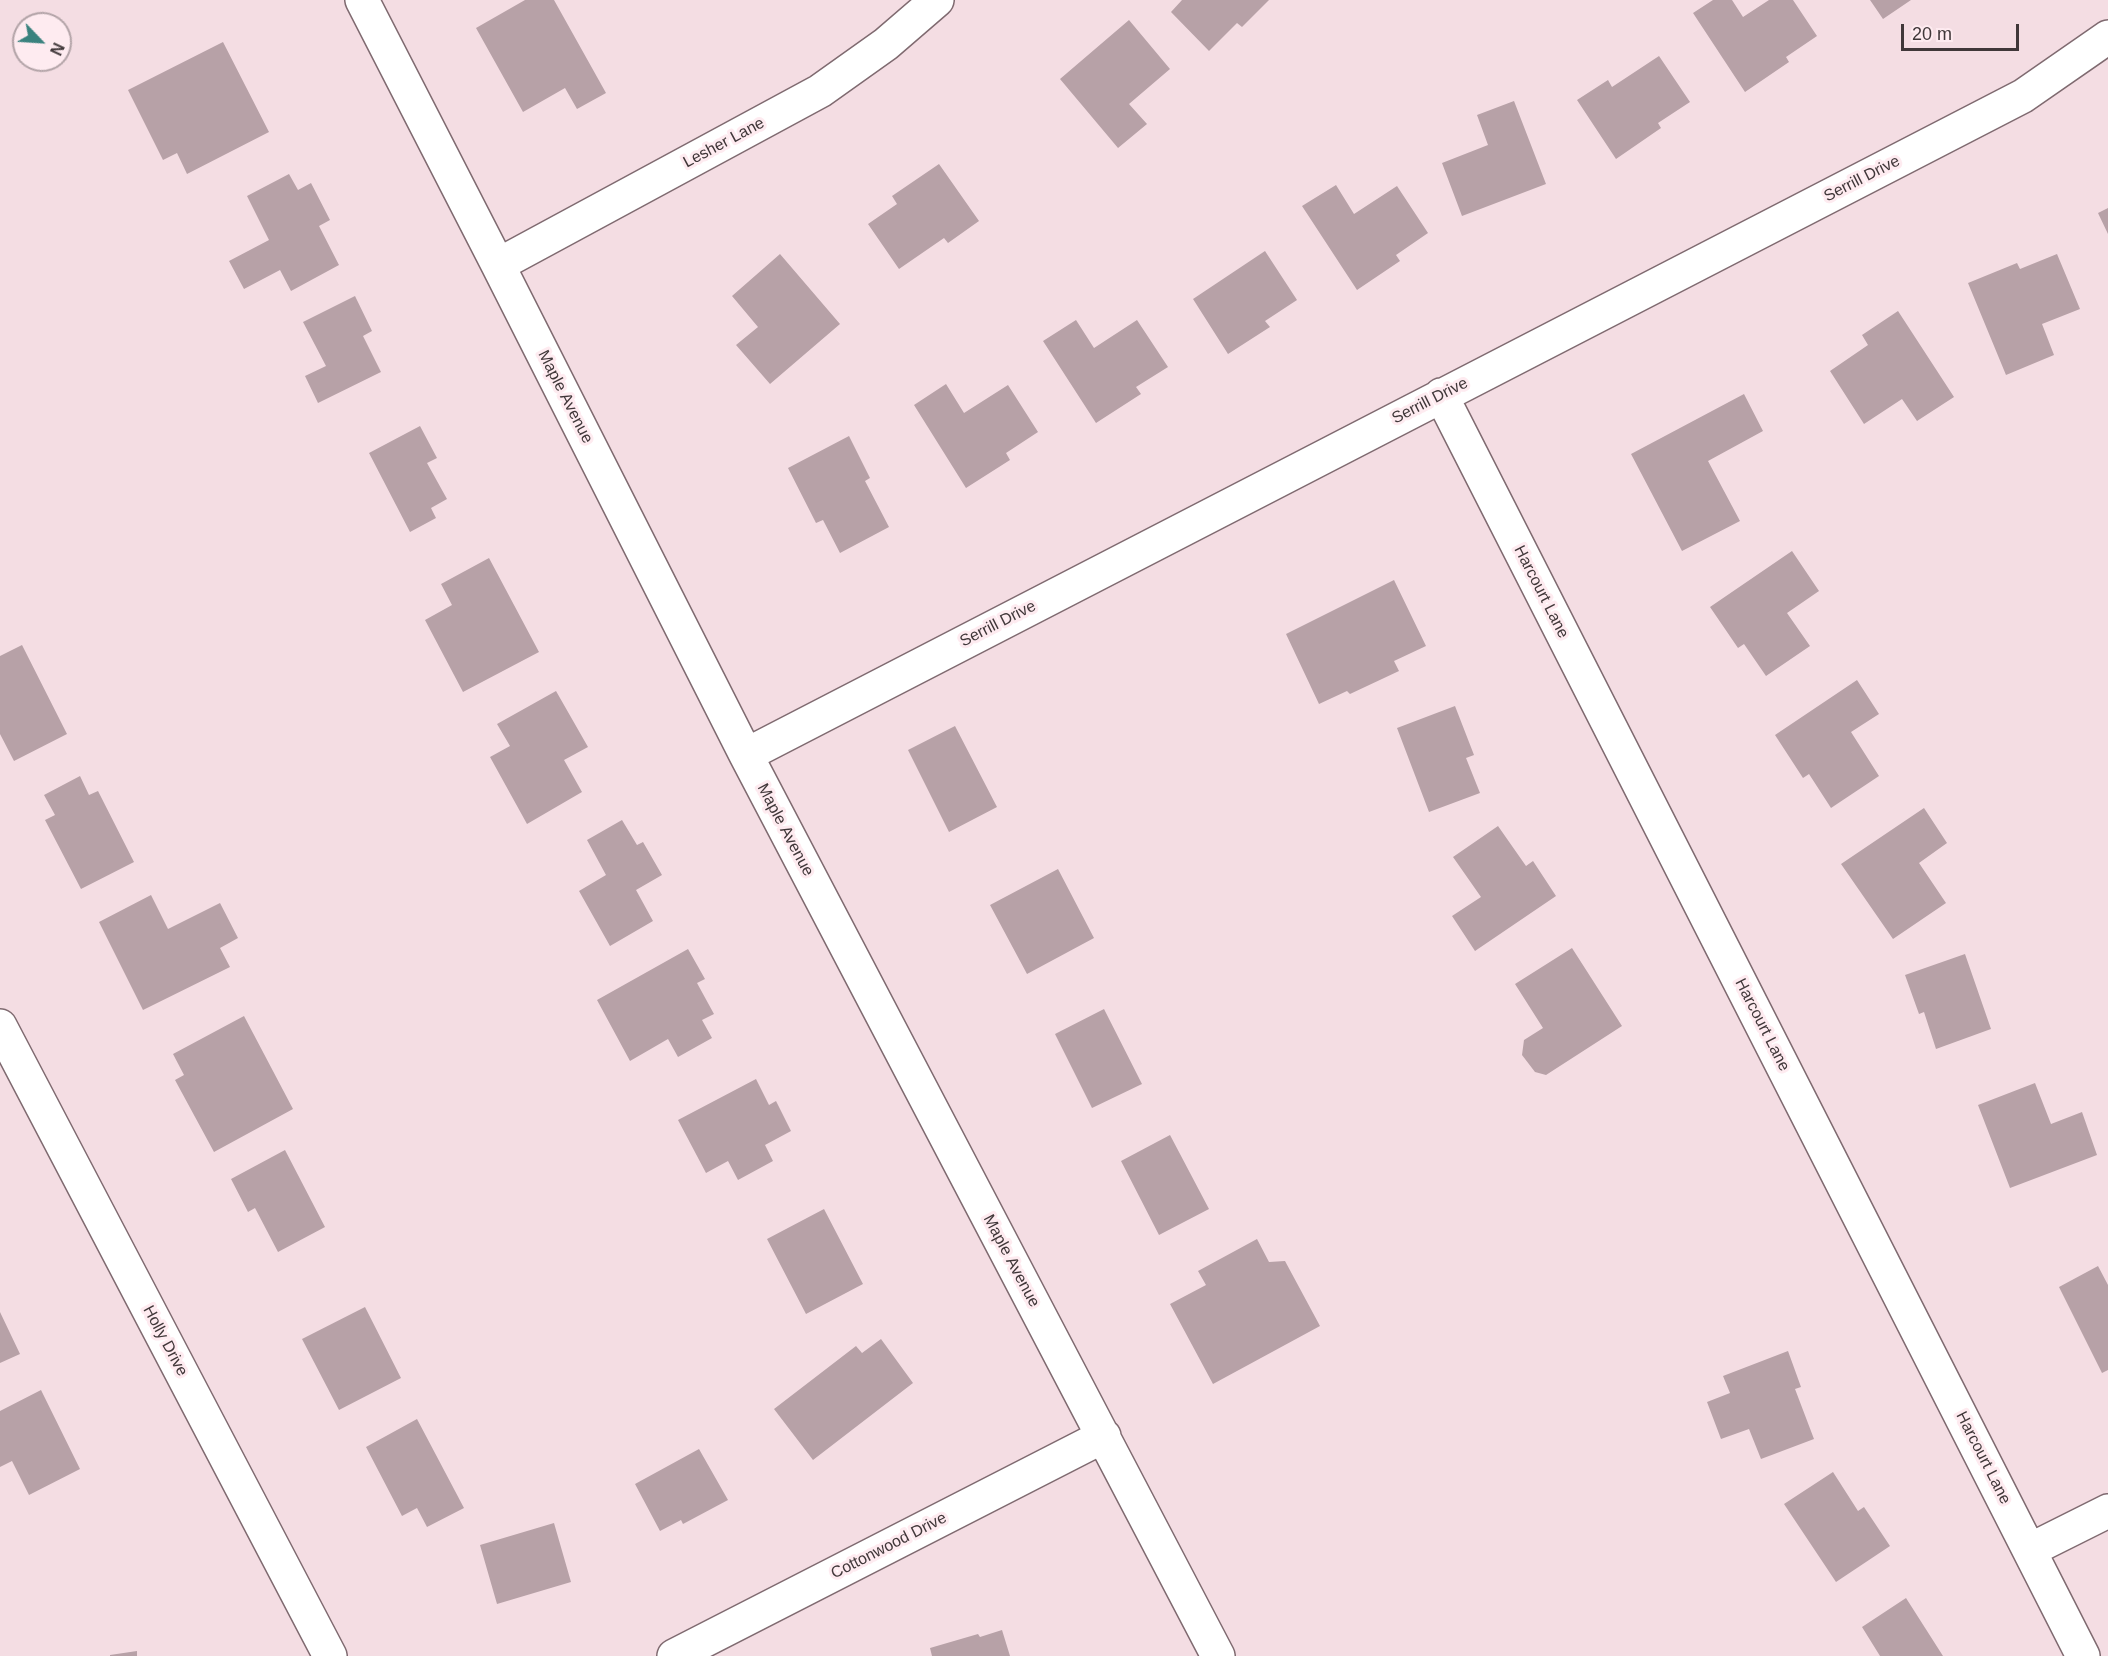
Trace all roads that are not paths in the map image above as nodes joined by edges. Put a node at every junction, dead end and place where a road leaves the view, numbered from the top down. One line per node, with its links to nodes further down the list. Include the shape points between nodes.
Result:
1 (362, 0): 4 (street, Maple Avenue)
2 (937, 0): 4 (street, Lesher Lane, via 886,44 820,91)
3 (2108, 37): 5 (street, Serrill Drive, via 2023,96)
4 (498, 265): 6 (street, Maple Avenue)
5 (1441, 395): 6 (street, Serrill Drive); 10 (street, Harcourt Lane)
6 (746, 754): 8 (street, Maple Avenue)
7 (0, 1026): 11 (street, Holly Drive)
8 (1104, 1436): 12 (street, Cottonwood Drive); 13 (street, Maple Avenue)
9 (2108, 1511): 10 (street)
10 (2030, 1550): 14 (street, Harcourt Lane)
11 (330, 1656)
12 (674, 1656)
13 (1218, 1656)
14 (2083, 1656)

